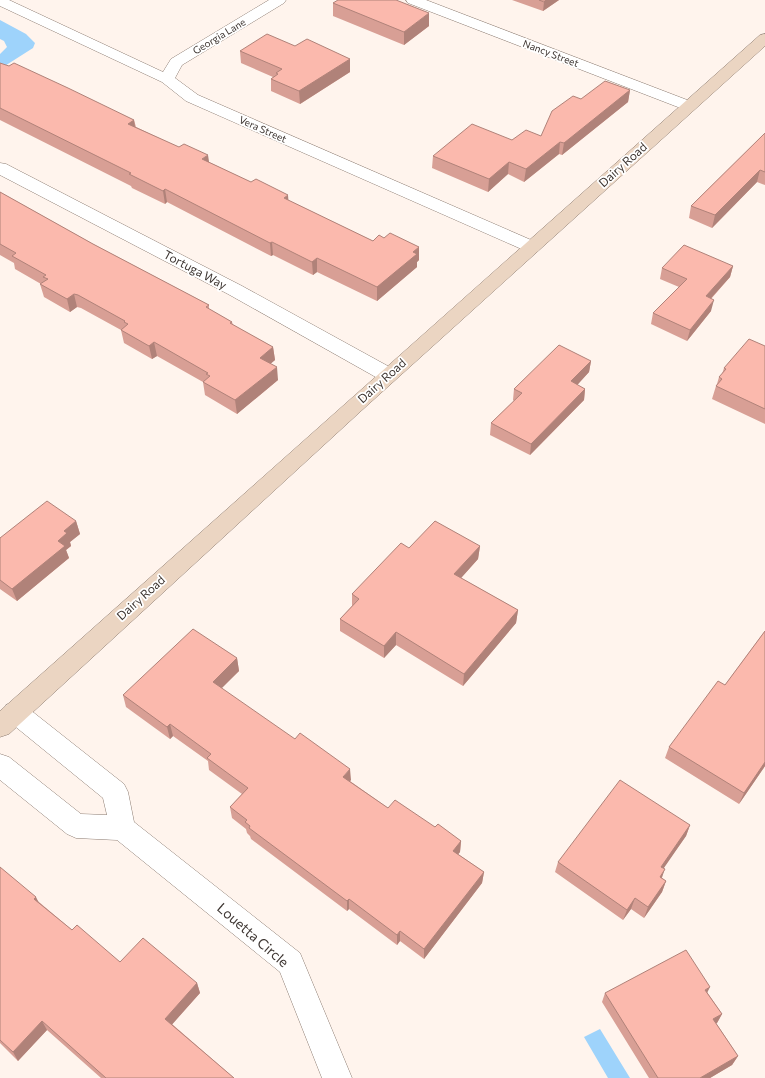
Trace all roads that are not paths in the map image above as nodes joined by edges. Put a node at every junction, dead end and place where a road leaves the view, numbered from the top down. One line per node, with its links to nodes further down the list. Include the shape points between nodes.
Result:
1 (278, 0): 5 (street, Georgia Lane, via 176,62)
2 (413, 0): 6 (street, Nancy Street)
3 (0, 1): 5 (street, Vera Street)
4 (765, 38): 6 (street, Dairy Road)
5 (168, 79): 8 (street, Vera Street, via 192,98)
6 (689, 106): 8 (street, Dairy Road)
7 (0, 168): 9 (street, Tortuga Way, via 228,287)
8 (532, 246): 9 (street, Dairy Road)
9 (388, 375): 10 (street, Dairy Road)
10 (8, 719): 12 (street, via 115,792)
11 (0, 765): 12 (street, via 76,826)
12 (122, 828): 13 (street, Louetta Circle, via 290,963)
13 (337, 1078)

